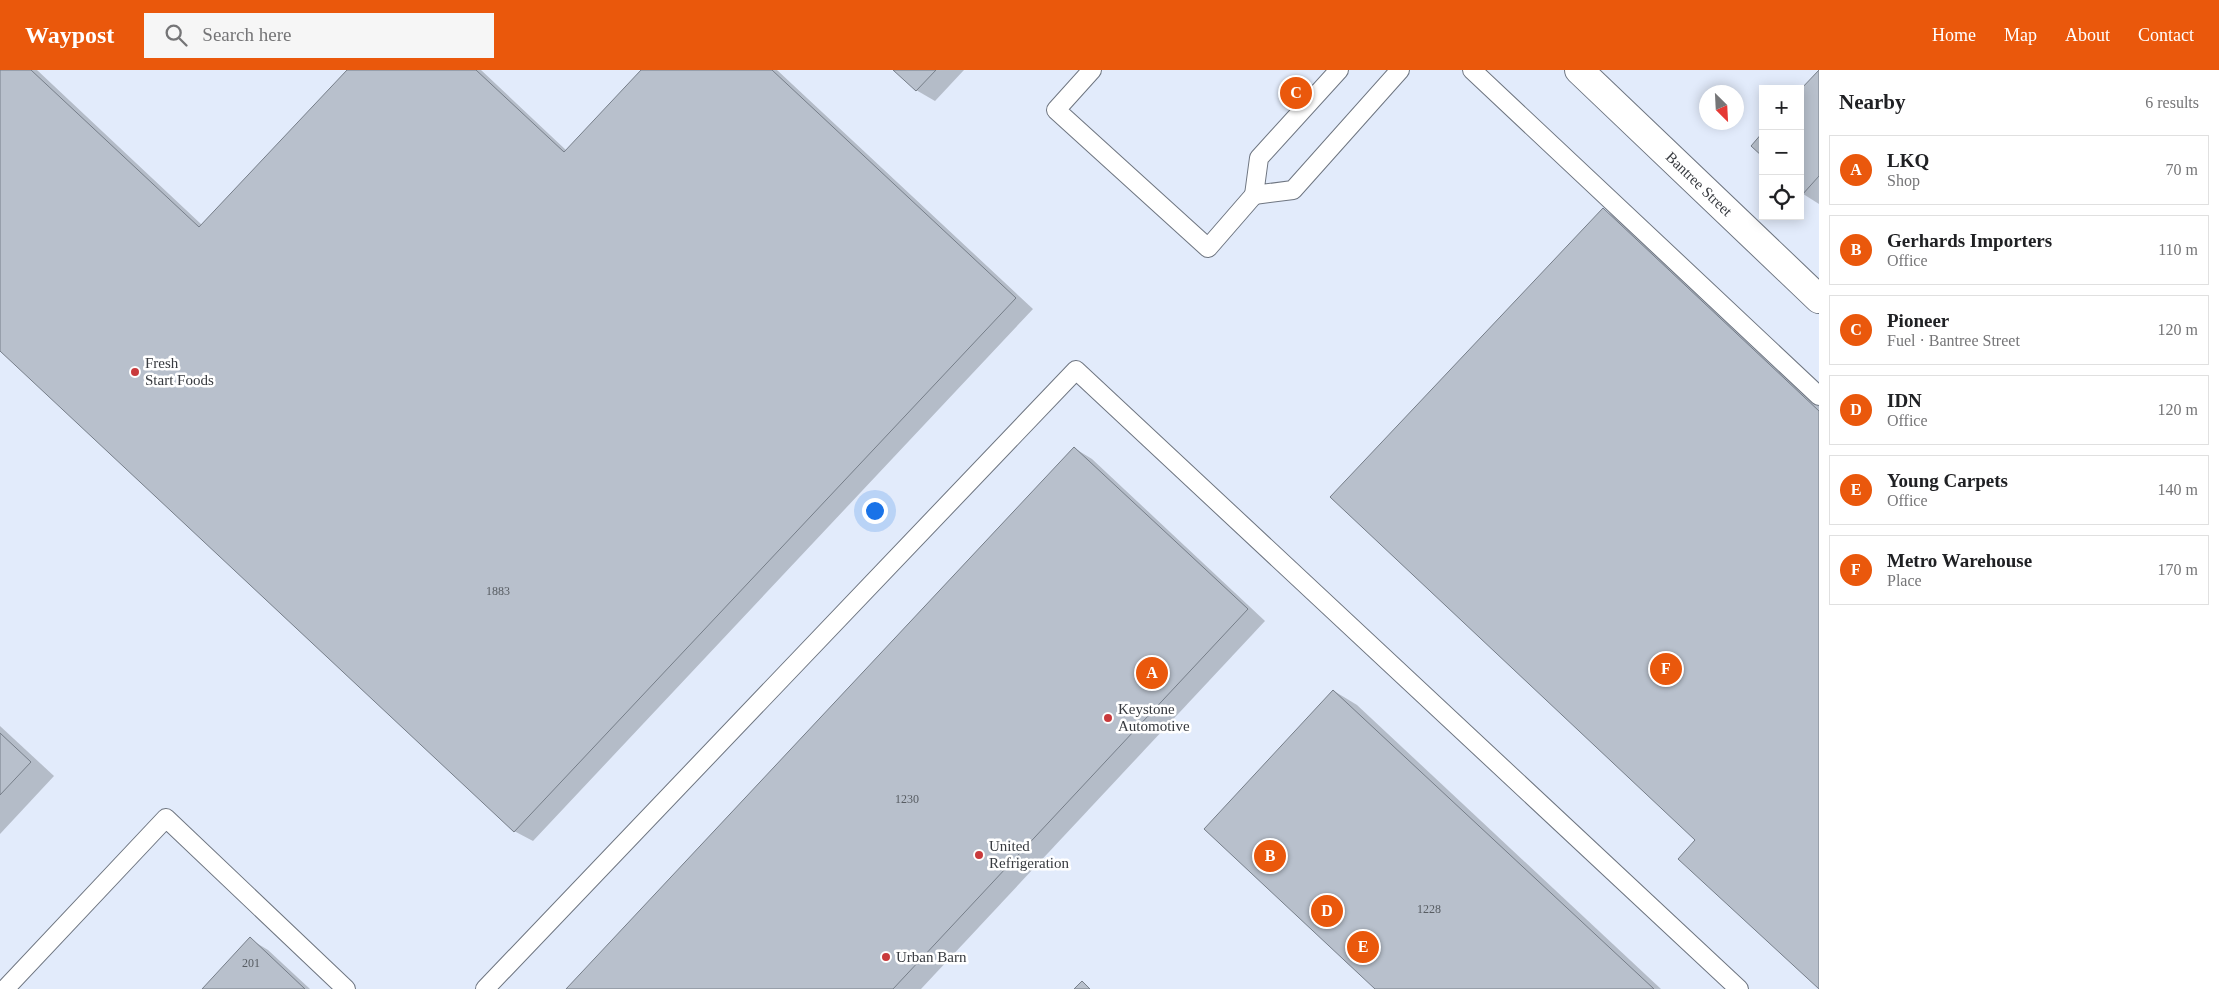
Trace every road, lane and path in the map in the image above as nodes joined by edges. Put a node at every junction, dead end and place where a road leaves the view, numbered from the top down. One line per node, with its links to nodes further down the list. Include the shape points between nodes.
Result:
1 (1092, 70): 6 (lane)
2 (1339, 70): 7 (lane, via 1259,158)
3 (1400, 70): 7 (lane, via 1292,190)
4 (1472, 70): 9 (lane)
5 (1579, 70): 8 (street, Bantree Street)
6 (1076, 78): 7 (lane, via 1056,110 1208,248)
7 (1254, 195)
8 (1819, 299)
9 (1819, 396)
10 (5, 989): 11 (lane, via 166,818)
11 (346, 989)
12 (485, 989): 13 (lane, via 1076,370)
13 (1738, 989)

